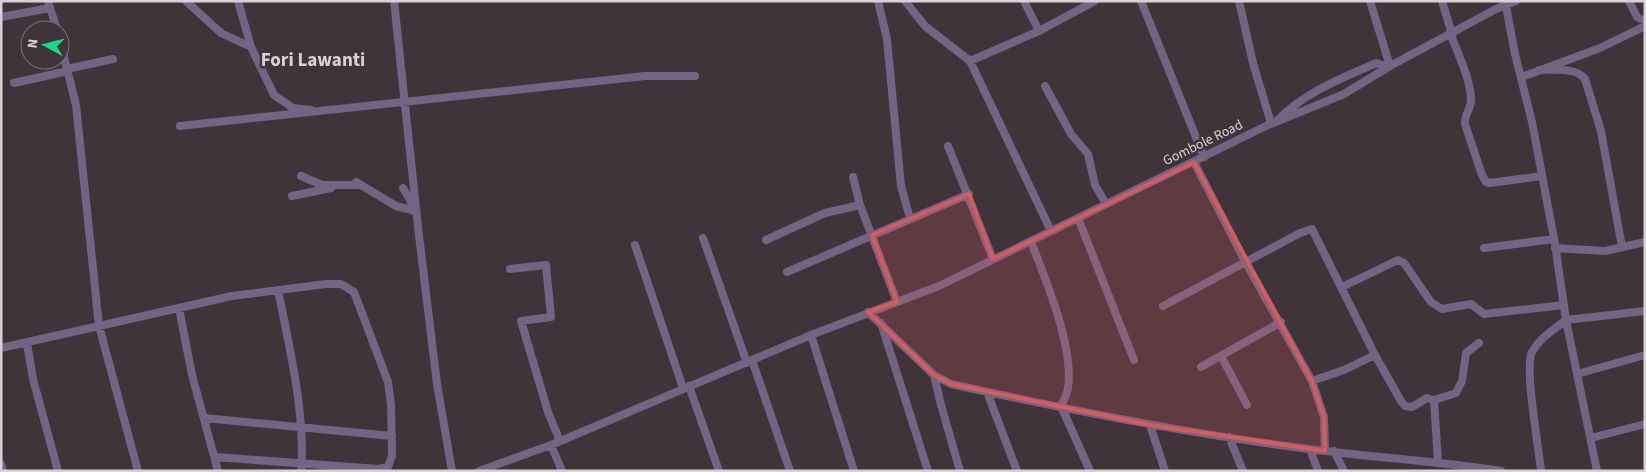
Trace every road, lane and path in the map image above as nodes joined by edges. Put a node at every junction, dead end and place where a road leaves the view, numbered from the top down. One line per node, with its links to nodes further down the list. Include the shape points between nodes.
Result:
1 (186, 1): 23 (street, via 221,33)
2 (238, 1): 23 (street)
3 (394, 1): 34 (street)
4 (878, 1): 51 (street, via 887,39 900,186)
5 (904, 1): 25 (street, via 925,26)
6 (1024, 1): 21 (street)
7 (1095, 1): 15 (street)
8 (1141, 1): 39 (street)
9 (1239, 1): 36 (street, via 1253,63)
10 (1370, 1): 26 (street)
11 (1442, 1): 22 (street)
12 (1516, 1): 16 (street, Gombole Road)
13 (1629, 1): 19 (street, via 1637,18)
14 (49, 4): 17 (street); 18 (street)
15 (1086, 4): 21 (street)
16 (1506, 6): 22 (street, Gombole Road); 31 (street)
17 (1, 17)
18 (54, 20)
19 (1645, 21)
20 (1645, 26): 29 (street, via 1600,48)
21 (1039, 31): 25 (street)
22 (1451, 34): 26 (street, Gombole Road); 43 (street, via 1471,92 1472,101 1465,124 1486,182)
23 (251, 47): 35 (street, via 274,95 293,108)
24 (114, 59): 28 (street)
25 (970, 61): 53 (street)
26 (1389, 66): 36 (street, Gombole Road, via 1344,94); 36 (street, via 1376,63 1332,84 1306,97)
27 (68, 70): 32 (street); 79 (street, via 76,105)
28 (70, 70)
29 (1539, 70): 31 (street); 61 (street, via 1570,71 1586,79 1601,130)
30 (695, 76): 34 (street, via 645,76)
31 (1522, 77): 43 (street)
32 (14, 83)
33 (1045, 86): 48 (street, via 1070,134 1088,154 1095,185)
34 (406, 101): 35 (street); 50 (street)
35 (325, 112): 37 (street)
36 (1273, 123): 39 (street, Gombole Road)
37 (180, 126)
38 (948, 146): 46 (street)
39 (1204, 157): 40 (street, Gombole Road)
40 (1194, 162): 48 (street, Gombole Road); 65 (street)
41 (300, 176): 44 (street, via 311,182)
42 (852, 176): 49 (street)
43 (1542, 176): 56 (street)
44 (340, 186): 47 (street); 50 (street, via 358,184 396,206)
45 (403, 188): 50 (street)
46 (969, 194): 51 (street); 64 (street)
47 (292, 196)
48 (1106, 204): 52 (street, Gombole Road)
49 (860, 205): 54 (street); 57 (street, via 825,213)
50 (416, 210): 118 (street, via 437,384)
51 (910, 218): 54 (street)
52 (1078, 218): 53 (street, Gombole Road); 87 (street)
53 (1051, 231): 58 (street, Gombole Road)
54 (872, 235): 67 (street); 70 (street)
55 (703, 238): 88 (street)
56 (1554, 239): 62 (street); 63 (street)
57 (766, 240)
58 (1031, 242): 64 (street, Gombole Road); 97 (street, via 1068,357 1068,390)
59 (1645, 242): 61 (street)
60 (635, 245): 93 (street)
61 (1622, 247): 63 (street, via 1604,251)
62 (1484, 248)
63 (1555, 248): 71 (street)
64 (993, 259): 70 (street, Gombole Road, via 940,286)
65 (1246, 263): 68 (street, via 1300,233 1312,230); 72 (street); 78 (street)
66 (510, 269): 105 (street, via 546,265 551,317 521,321 548,412)
67 (787, 272)
68 (1342, 287): 71 (street, via 1398,260 1404,263 1431,302 1442,309 1471,304 1484,314 1496,314); 84 (street)
69 (278, 290): 73 (street); 101 (street); 102 (street, via 341,284 354,292 388,382)
70 (897, 302): 75 (street, Gombole Road)
71 (1564, 305): 76 (street)
72 (1163, 306)
73 (179, 308): 79 (street); 98 (street)
74 (1645, 311): 76 (street)
75 (868, 312): 77 (street); 80 (street, Gombole Road)
76 (1566, 320): 90 (street); 133 (street, via 1531,354 1532,402)
77 (880, 321): 91 (street); 124 (street)
78 (1281, 322): 86 (street); 92 (street)
79 (99, 326): 81 (street); 116 (street)
80 (811, 335): 88 (street, Gombole Road); 123 (street)
81 (27, 343): 83 (street); 115 (street, via 33,379)
82 (1479, 343): 95 (street, via 1466,353 1462,381 1456,393)
83 (1, 348)
84 (1375, 355): 92 (street); 95 (street, via 1405,406 1412,407 1427,398)
85 (1645, 355): 90 (street)
86 (1221, 356): 89 (street); 96 (street)
87 (1134, 360)
88 (750, 361): 93 (street, Gombole Road); 122 (street)
89 (1201, 367)
90 (1577, 374): 104 (street)
91 (934, 375): 94 (street, via 951,384); 125 (street)
92 (1312, 381): 108 (street, via 1324,417)
93 (686, 387): 105 (street, Gombole Road); 121 (street)
94 (987, 392): 97 (street); 126 (street)
95 (1434, 400): 111 (street)
96 (1247, 405)
97 (1061, 406): 100 (street); 127 (street)
98 (204, 418): 101 (street); 110 (street)
99 (1645, 424): 104 (street)
100 (1150, 425): 103 (street); 128 (street)
101 (300, 427): 102 (street); 113 (street)
102 (392, 436): 113 (street, via 392,456 388,467)
103 (1229, 437): 107 (street); 129 (street)
104 (1591, 438): 134 (street)
105 (560, 440): 106 (street, Gombole Road)
106 (551, 445): 119 (street, Gombole Road); 120 (street)
107 (1310, 449): 108 (street); 130 (street)
108 (1325, 450): 109 (street)
109 (1334, 451): 111 (street); 131 (street)
110 (216, 457): 113 (street); 117 (street)
111 (1438, 462): 132 (street)
112 (1, 464): 114 (street)
113 (301, 468)
114 (3, 471)
115 (58, 471)
116 (138, 471)
117 (218, 471)
118 (452, 471)
119 (478, 471)
120 (562, 471)
121 (719, 471)
122 (790, 471)
123 (854, 471)
124 (928, 471)
125 (960, 471)
126 (1016, 471)
127 (1090, 471)
128 (1165, 471)
129 (1243, 471)
130 (1318, 471)
131 (1344, 471)
132 (1501, 471)
133 (1542, 471)
134 (1598, 471)

